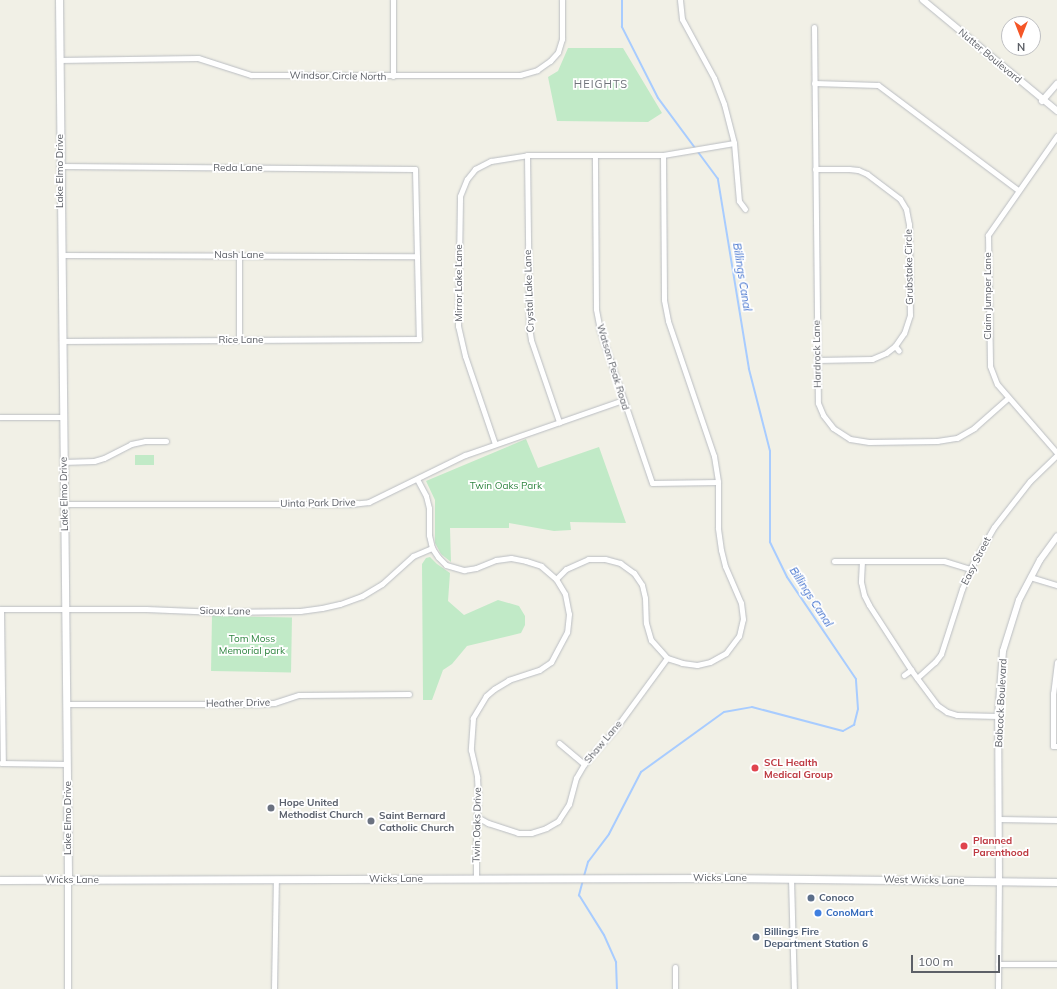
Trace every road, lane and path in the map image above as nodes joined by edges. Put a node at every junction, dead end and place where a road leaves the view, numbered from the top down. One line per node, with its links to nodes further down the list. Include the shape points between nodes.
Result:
1 (59, 0): 7 (main road, Lake Elmo Drive)
2 (393, 0): 8 (street)
3 (562, 0): 8 (street, Windsor Circle North, via 562,39 558,52 537,70 520,75)
4 (680, 0): 14 (street, via 682,19 714,78)
5 (923, 0): 11 (street, Nutter Boulevard)
6 (814, 27): 9 (street, Hardrock Lane)
7 (59, 60): 8 (street, Windsor Circle North, via 198,58 251,75); 18 (main road, Lake Elmo Drive)
8 (393, 76)
9 (814, 82): 19 (street, Hardrock Lane); 20 (street, via 878,85)
10 (1057, 84): 11 (street)
11 (1042, 101): 12 (street, Nutter Boulevard)
12 (1057, 111)
13 (1057, 136): 20 (street, Claim Jumper Lane)
14 (734, 143): 16 (street); 21 (street, via 739,200)
15 (527, 155): 17 (street); 34 (street, Crystal Lake Lane, via 529,327 531,340); 36 (street, Mirror Lake Lane, via 491,161 475,169 463,185 460,196 458,326 465,356)
16 (663, 155): 17 (street); 40 (street, via 664,300 668,321 714,456)
17 (594, 156): 31 (street, Watson Peak Road, via 596,309 600,330)
18 (60, 166): 22 (main road, Lake Elmo Drive); 24 (street, Reda Lane, via 415,169)
19 (815, 169): 27 (street, Grubstake Circle, via 858,170 900,199 906,210 909,224 910,315 904,333); 29 (street, Hardrock Lane)
20 (1018, 190): 30 (street, Claim Jumper Lane, via 988,234 990,366 997,384)
21 (745, 209)
22 (60, 255): 23 (street, Nash Lane); 26 (main road, Lake Elmo Drive)
23 (238, 255): 24 (street, Nash Lane); 25 (street)
24 (418, 256): 25 (street, Rice Lane, via 419,339)
25 (239, 340): 26 (street, Rice Lane)
26 (63, 341): 33 (main road, Lake Elmo Drive)
27 (895, 346): 28 (street); 29 (street, Grubstake Circle, via 886,353 872,358)
28 (899, 351)
29 (817, 360): 30 (street, Hardrock Lane, via 818,403 823,415 834,428 850,438 869,442 936,441 957,438 974,428)
30 (1008, 398): 37 (street, Claim Jumper Lane)
31 (623, 400): 34 (street, Uinta Park Drive); 40 (street, Watson Peak Road, via 652,483)
32 (0, 417): 33 (street)
33 (62, 417): 38 (main road, Lake Elmo Drive)
34 (559, 422): 36 (street, Uinta Park Drive)
35 (166, 441): 38 (street, via 131,444 94,461)
36 (495, 444): 39 (street, Uinta Park Drive, via 465,455)
37 (1057, 454): 46 (street, Easy Street, via 1007,509)
38 (63, 462): 41 (main road, Lake Elmo Drive)
39 (417, 479): 41 (street, Uinta Park Drive, via 369,502 351,504); 43 (street, via 429,508 429,535)
40 (718, 482): 52 (street, via 720,542 725,566 741,603 743,618 739,636 726,653 710,662 697,665)
41 (64, 504): 50 (main road, Lake Elmo Drive)
42 (1057, 537): 47 (street, Babcock Boulevard)
43 (432, 548): 48 (street, Twin Oaks Drive, via 446,565 456,568 476,568 496,560 511,558 541,566); 50 (street, Sioux Lane, via 413,556 382,584 362,596 322,608 300,611 218,612)
44 (834, 561): 45 (street)
45 (862, 561): 46 (street, via 944,561); 54 (street, via 864,595)
46 (970, 569): 56 (street, Easy Street, via 941,654)
47 (1030, 577): 49 (street); 59 (street, Babcock Boulevard, via 1019,600 1003,651)
48 (556, 580): 52 (street, via 566,569 588,559 605,559 620,563 634,573 642,585 646,623 651,640); 65 (street, Twin Oaks Drive, via 565,594 569,614 567,632 552,662 494,689 486,696 473,718 471,750 477,777)
49 (1057, 585)
50 (66, 608): 51 (street, Sioux Lane); 58 (main road, Lake Elmo Drive)
51 (1, 609): 62 (street)
52 (667, 658): 64 (street, Shaw Lane, via 615,729)
53 (1057, 662): 61 (street, via 1053,693)
54 (911, 670): 55 (street); 56 (street)
55 (904, 675)
56 (917, 678): 59 (street, via 937,705 946,712 957,715)
57 (409, 694): 58 (street, Heather Drive, via 299,695 274,703 257,704)
58 (66, 704): 63 (main road, Lake Elmo Drive)
59 (998, 716): 66 (street, Babcock Boulevard)
60 (559, 743): 64 (street)
61 (1055, 746)
62 (2, 763): 63 (street)
63 (67, 764): 72 (main road, Lake Elmo Drive)
64 (584, 764): 65 (street, Shaw Lane, via 576,778 569,804 558,821 546,828 531,833 518,833)
65 (477, 817): 70 (street, Twin Oaks Drive)
66 (999, 819): 67 (street); 73 (street, Babcock Boulevard)
67 (1057, 820)
68 (791, 878): 70 (main road, Wicks Lane); 73 (main road, West Wicks Lane); 81 (street)
69 (276, 879): 70 (main road, Wicks Lane); 72 (main road, Wicks Lane); 79 (street)
70 (476, 879)
71 (0, 880): 72 (main road, Wicks Lane)
72 (68, 880): 78 (street, Lake Elmo Drive)
73 (999, 881): 74 (main road, West Wicks Lane); 75 (street)
74 (1057, 882)
75 (998, 964): 76 (street); 82 (street)
76 (1057, 964)
77 (675, 967): 80 (street)
78 (68, 989)
79 (274, 989)
80 (675, 989)
81 (794, 989)
82 (998, 989)

